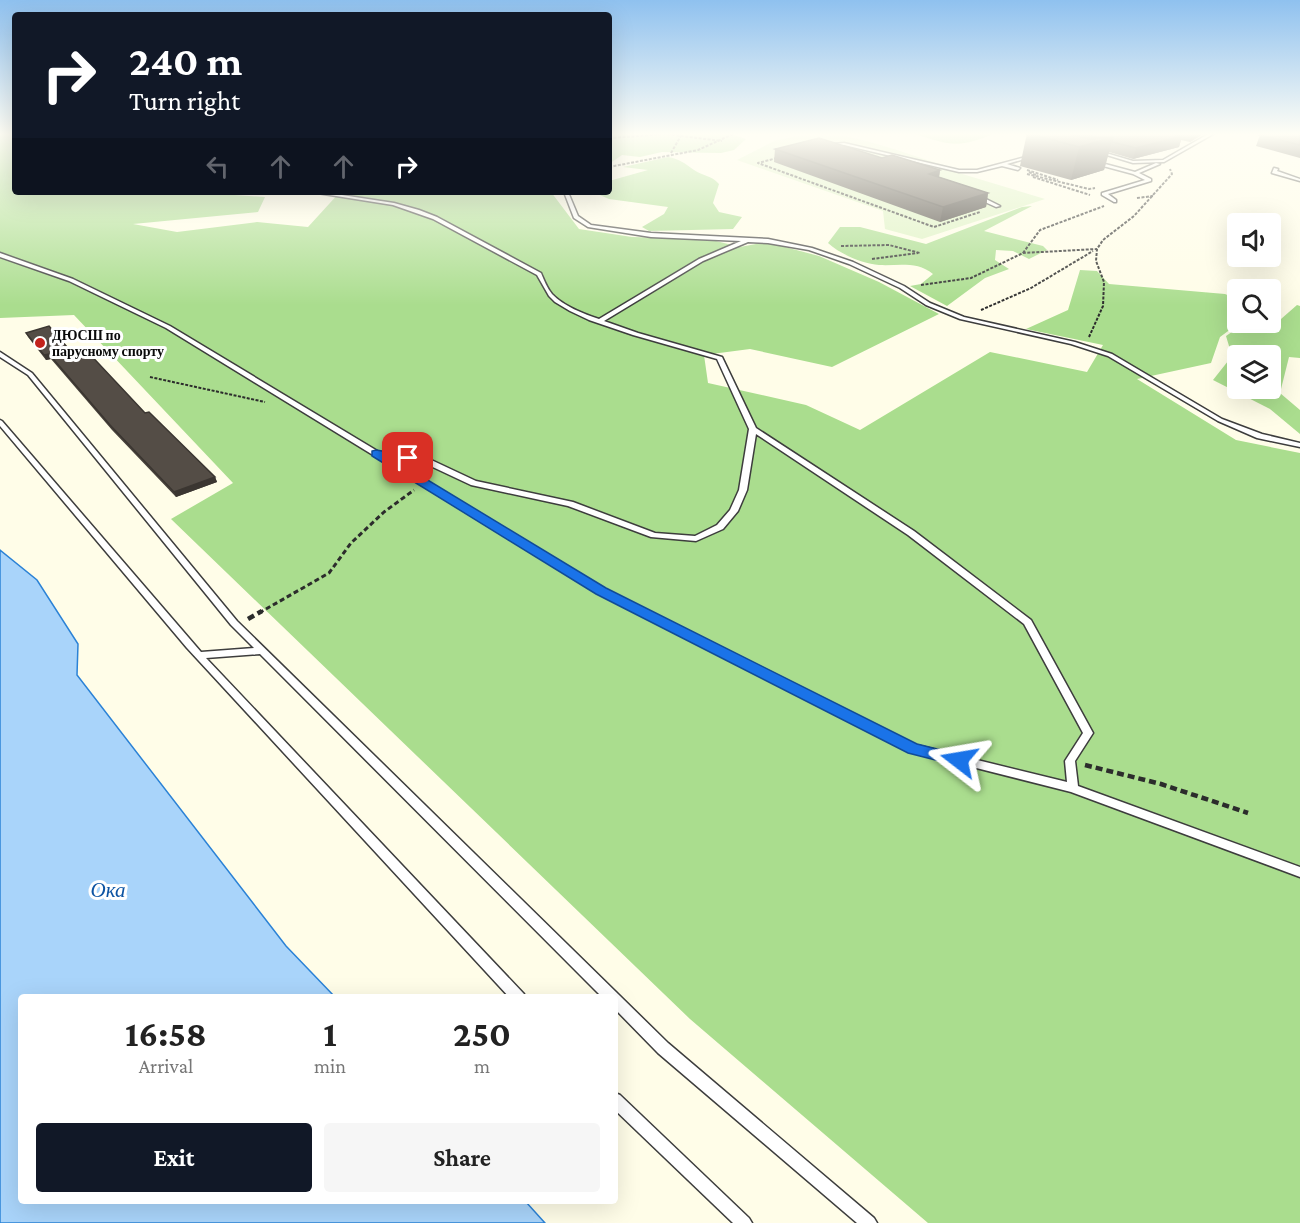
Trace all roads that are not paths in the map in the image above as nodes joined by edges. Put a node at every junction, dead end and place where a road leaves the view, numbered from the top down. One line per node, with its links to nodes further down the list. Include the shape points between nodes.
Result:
1 (1117, 190): 5 (lane, via 1104,194)
2 (969, 193): 6 (lane)
3 (333, 195): 9 (lane, via 394,204 435,218 524,264 539,274 545,289 556,300)
4 (567, 195): 7 (lane, via 576,217 590,226 615,232)
5 (1114, 201)
6 (998, 206)
7 (751, 239): 9 (lane, via 701,260); 13 (lane, via 810,249 851,263 962,318 1110,355 1228,424)
8 (0, 255): 14 (lane, via 71,280 168,327)
9 (600, 321): 12 (lane, via 720,358)
10 (0, 354): 15 (lane, via 30,374 237,625)
11 (0, 422): 16 (lane)
12 (753, 429): 14 (lane, via 743,490 735,511 720,527 696,539 654,535 570,504 474,483 424,460); 17 (lane, via 911,533 1028,622 1088,733 1070,761)
13 (1300, 445)
14 (376, 453): 17 (lane, via 601,591 913,748)
15 (263, 651): 16 (lane); 20 (lane)
16 (199, 655): 19 (lane)
17 (1073, 788): 18 (lane)
18 (1300, 872)
19 (515, 994)
20 (609, 994)
21 (618, 1003): 24 (lane, via 663,1047)
22 (618, 1103): 23 (lane)
23 (744, 1223)
24 (869, 1223)

